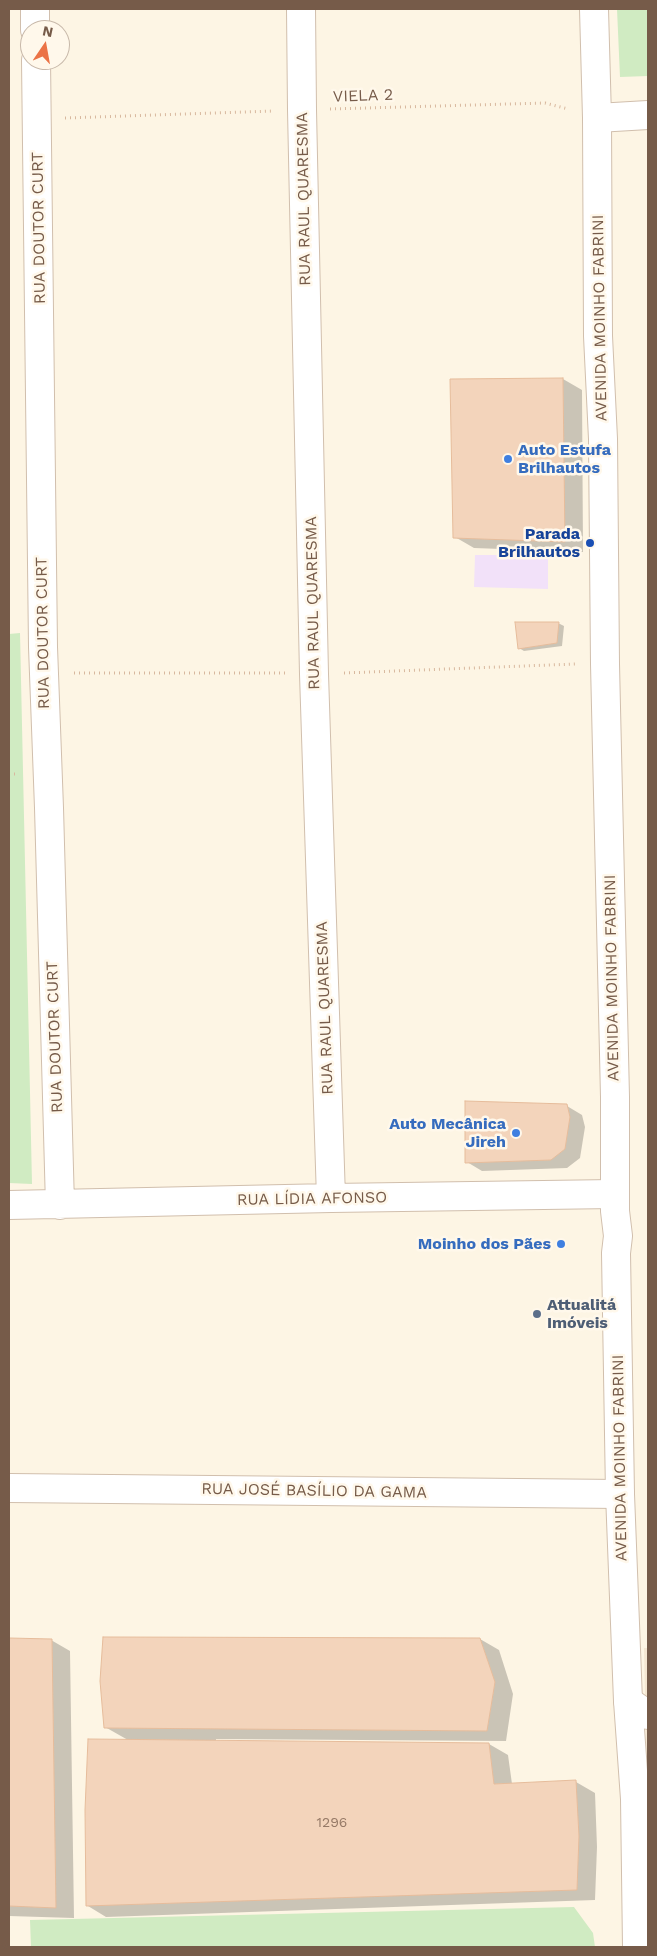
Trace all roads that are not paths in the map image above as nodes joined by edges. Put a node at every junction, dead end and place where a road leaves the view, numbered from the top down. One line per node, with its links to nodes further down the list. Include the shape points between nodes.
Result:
1 (301, 9): 7 (street, RUA RAUL QUARESMA, via 314,674)
2 (594, 9): 5 (street, AVENIDA MOINHO FABRINI)
3 (36, 70): 9 (street, RUA DOUTOR CURT, via 43,647)
4 (648, 115): 5 (street)
5 (597, 118): 6 (street, AVENIDA MOINHO FABRINI, via 598,336 603,439 615,1097)
6 (614, 1194): 7 (street, RUA LÍDIA AFONSO); 11 (street, AVENIDA MOINHO FABRINI, via 618,1236)
7 (331, 1198): 9 (street, RUA LÍDIA AFONSO)
8 (9, 1205): 9 (street, RUA LÍDIA AFONSO)
9 (60, 1205)
10 (9, 1488): 11 (street, RUA JOSÉ BASÍLIO DA GAMA)
11 (620, 1494): 12 (street, AVENIDA MOINHO FABRINI)
12 (638, 1708): 13 (street, AVENIDA MOINHO FABRINI)
13 (642, 1796): 14 (street, AVENIDA MOINHO FABRINI)
14 (637, 1947)

